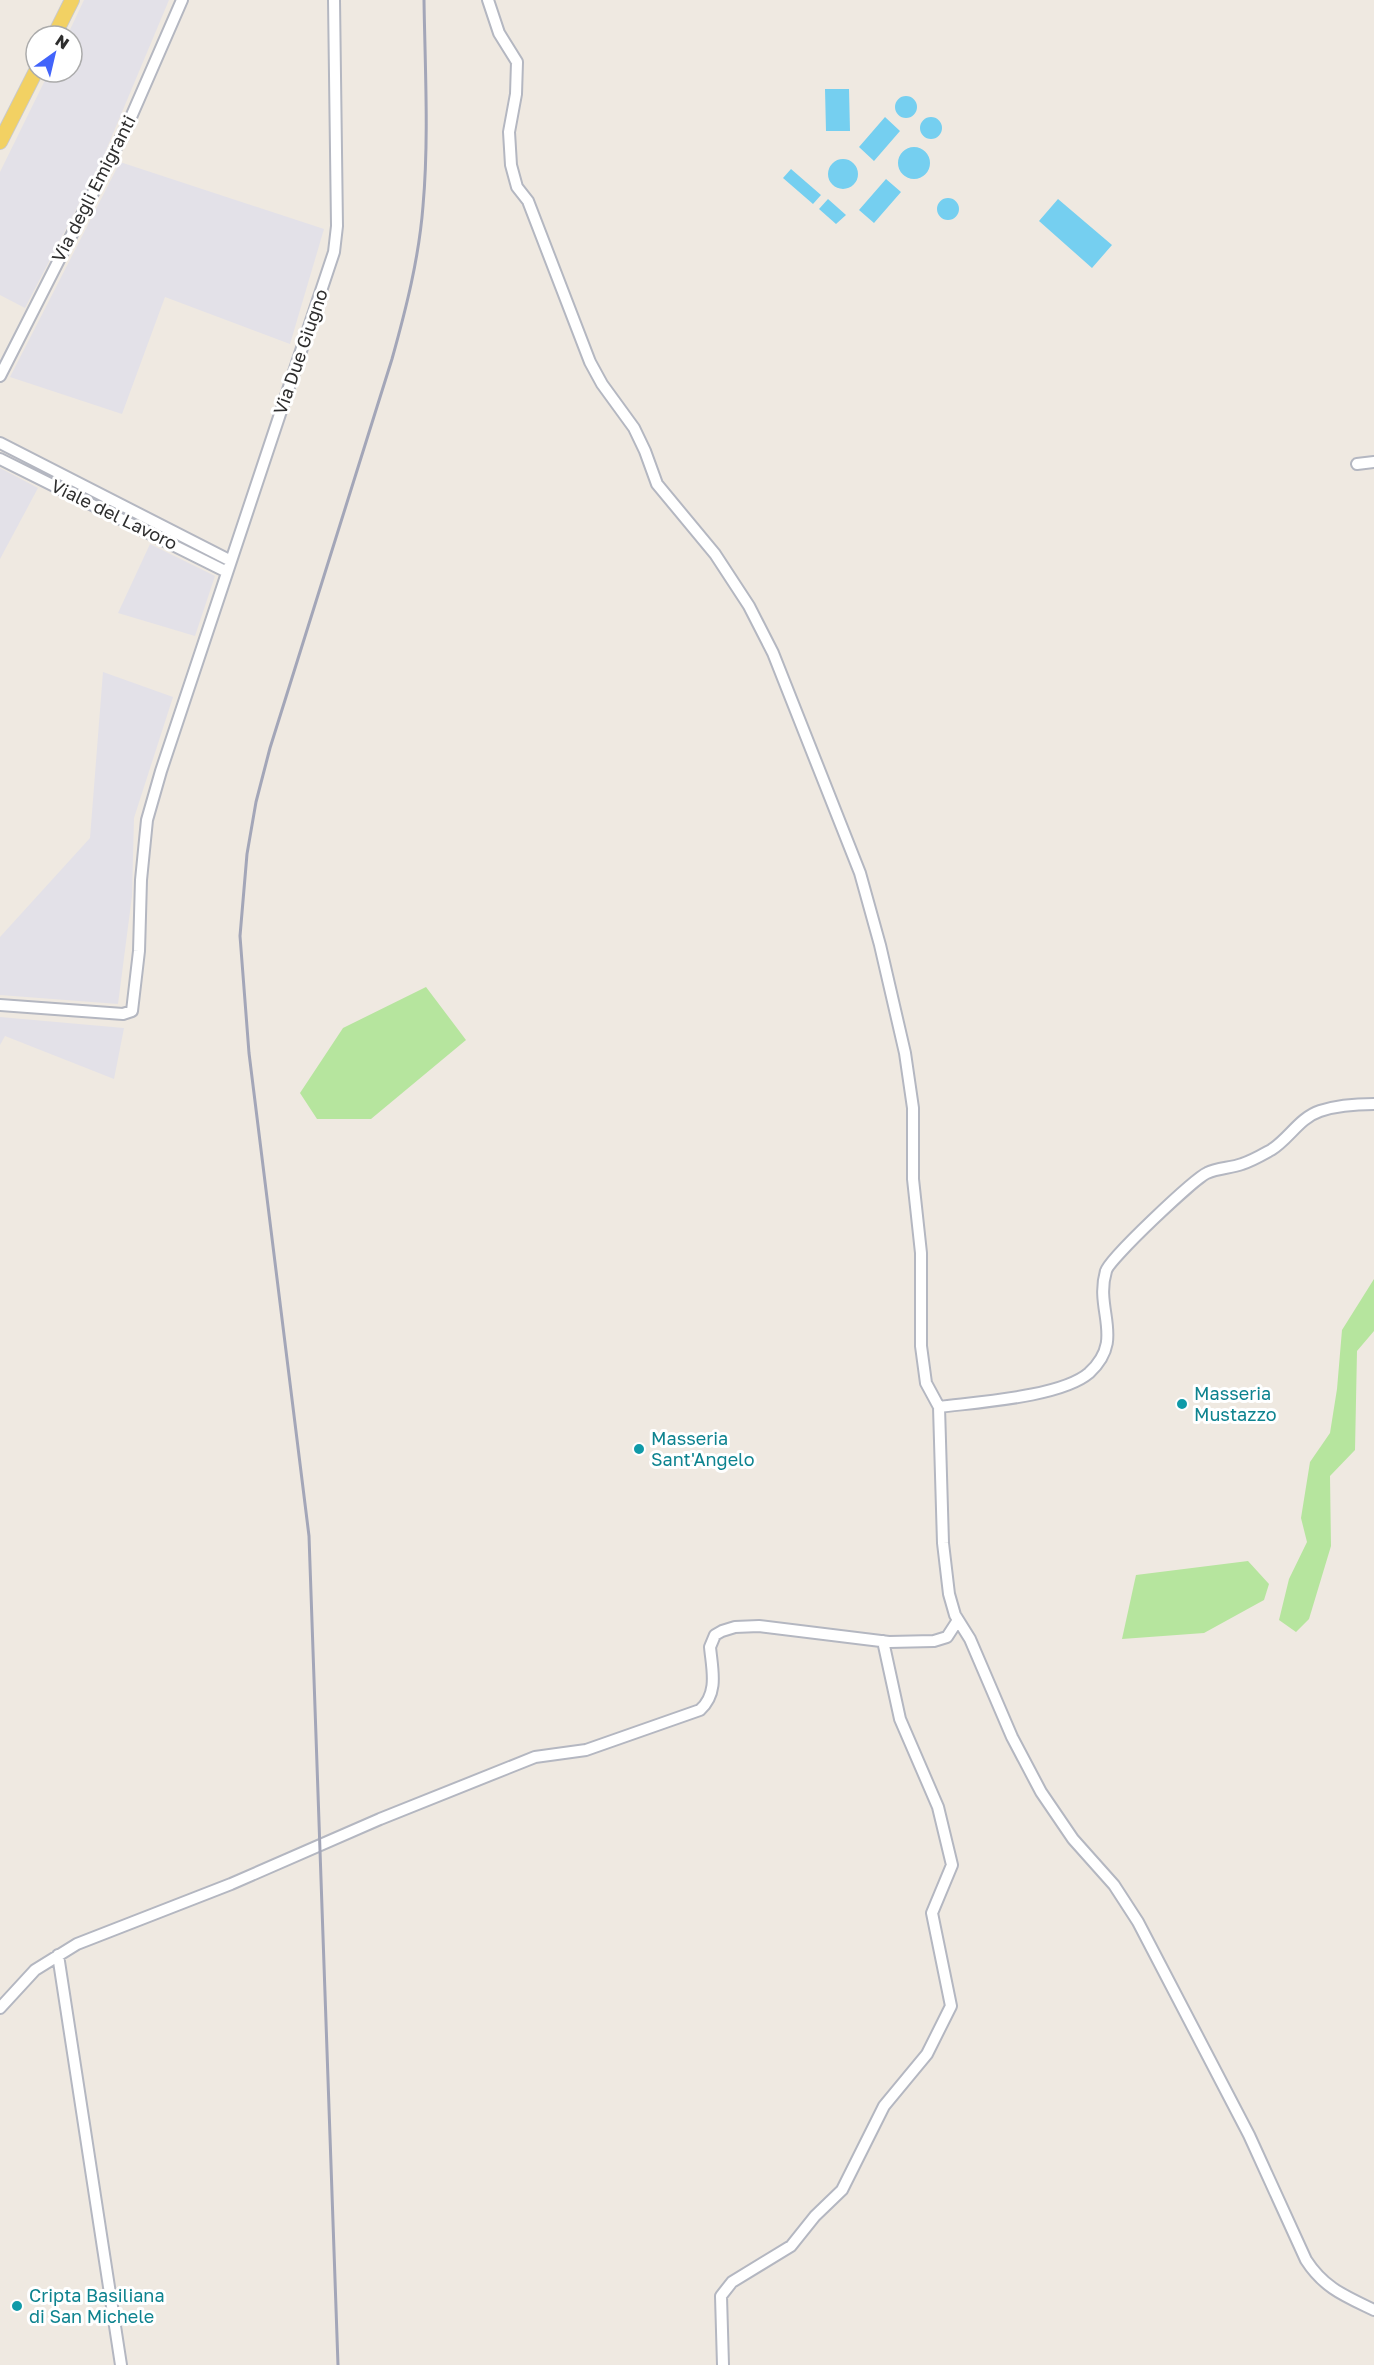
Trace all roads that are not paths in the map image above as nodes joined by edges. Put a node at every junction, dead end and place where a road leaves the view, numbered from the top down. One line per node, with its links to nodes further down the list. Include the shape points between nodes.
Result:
1 (72, 0): 5 (main road)
2 (182, 0): 8 (street, Via degli Emigranti, via 128,124)
3 (334, 0): 13 (street, Via Due Giugno, via 334,252)
4 (488, 0): 16 (street, via 499,33 516,62 516,94 509,132 517,187 528,201 590,362 634,428 657,484 715,554 749,606 773,653 860,873 907,1064 921,1252 921,1346 926,1383)
5 (60, 24)
6 (29, 84): 7 (main road)
7 (0, 142)
8 (0, 376)
9 (0, 443): 13 (street)
10 (0, 459): 13 (street, Viale del Lavoro)
11 (1374, 462): 12 (street)
12 (1357, 464)
13 (229, 566): 14 (street, Via Due Giugno, via 147,820 132,1011 123,1014)
14 (0, 1005)
15 (1374, 1104): 16 (street, via 1348,1104 1318,1112 1302,1121 1273,1149 1244,1164 1206,1173 1134,1237 1106,1270 1104,1356 1077,1382 1057,1390)
16 (939, 1407): 17 (street, via 943,1543 949,1594)
17 (958, 1620): 18 (street, via 941,1641); 21 (street, via 1041,1792 1138,1922 1249,2135 1306,2260 1317,2278)
18 (883, 1641): 19 (street, via 759,1626 722,1631 711,1640 714,1689 700,1710 586,1750 535,1757); 23 (street, via 900,1719 939,1807 952,1865 932,1913 951,2006 927,2054 884,2106 842,2190 791,2246 732,2282 721,2296)
19 (58, 1955): 20 (street, via 35,1970); 22 (street)
20 (0, 2008)
21 (1374, 2310)
22 (121, 2365)
23 (723, 2365)

